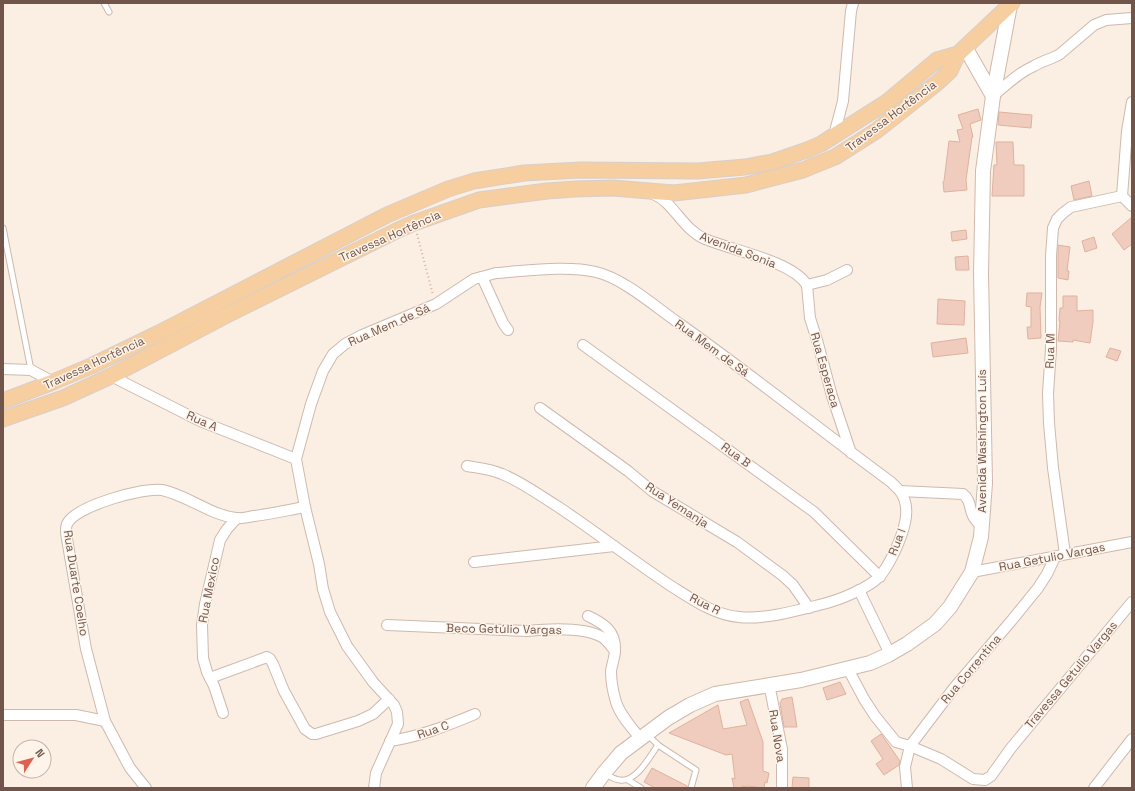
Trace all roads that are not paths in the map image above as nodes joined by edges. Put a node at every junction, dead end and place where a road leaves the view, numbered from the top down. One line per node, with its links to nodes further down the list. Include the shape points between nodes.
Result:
1 (104, 3): 4 (lane)
2 (854, 3): 9 (street, via 851,11 843,101)
3 (1007, 6): 6 (main road, Travessa Hortência); 7 (main road, Avenida Washington Luís)
4 (109, 12)
5 (1132, 18): 7 (street, via 1106,20 1094,25 1060,54 1020,73)
6 (962, 50): 7 (main road); 9 (main road, Travessa Hortência, via 937,60 887,102); 10 (main road, Travessa Hortência, via 950,72 876,131 835,157 803,170 746,185 674,193)
7 (993, 96): 32 (main road, Avenida Washington Luís, via 986,138 981,227 985,483)
8 (1132, 102): 11 (street, via 1126,139)
9 (834, 135): 22 (main road, Travessa Hortência, via 807,150 772,162 745,167 698,171 580,170 524,173 448,188 402,207 158,333)
10 (613, 188): 16 (street, Avenida Sonia, via 649,192 659,196 690,230 705,239 790,270 799,275); 21 (main road, Travessa Hortência, via 547,191 479,200 414,223 225,316)
11 (1122, 196): 12 (street); 35 (street, Rua M, via 1071,207 1057,219 1053,228 1049,423)
12 (1132, 206)
13 (3, 228): 20 (lane)
14 (847, 270): 16 (street, via 827,280)
15 (482, 277): 17 (street); 26 (street, Rua Mem de Sá, via 496,273 580,268 613,279 636,292 736,364); 27 (street, Rua Mem de Sá, via 474,279 436,304 362,335 333,354 323,371 311,404)
16 (807, 285): 26 (street, Rua Esperaca, via 810,318)
17 (508, 330)
18 (583, 344): 39 (street, Rua B, via 814,512)
19 (3, 369): 20 (street)
20 (31, 370): 22 (street)
21 (111, 376): 25 (main road, Travessa Hortência, via 63,398); 27 (street, Rua A, via 200,421)
22 (53, 382): 23 (main road, Travessa Hortência)
23 (3, 402)
24 (540, 408): 42 (street, Rua Yemanja, via 652,491 736,542 782,574)
25 (3, 419)
26 (851, 453): 29 (street, Rua I)
27 (296, 459): 30 (street, Rua Mem de Sá)
28 (467, 466): 34 (street, via 487,469 514,480)
29 (900, 491): 32 (street, via 963,494 969,501 972,515); 39 (street, Rua I, via 907,514 896,550)
30 (305, 507): 31 (street); 50 (street, Rua Mem de Sá, via 330,612 357,661)
31 (237, 518): 48 (street, Rua Mexico, via 220,540 203,614 203,658); 54 (street, Rua Duarte Coelho, via 219,514 161,490 114,497 90,507 67,523 67,539 86,649)
32 (982, 527): 38 (main road, Avenida Washington Luís)
33 (1132, 542): 35 (street, Rua Getulio Vargas)
34 (614, 546): 37 (street); 42 (street, Rua R, via 690,598 717,612 746,618)
35 (1065, 554): 36 (street, Rua Getulio Vargas)
36 (1055, 557): 38 (street, Rua Getulio Vargas); 59 (street, Rua Correntina, via 1048,574 1038,588 954,688)
37 (474, 562)
38 (972, 572): 46 (main road, Avenida Washington Luís, via 950,607 934,624)
39 (880, 576): 40 (street, Rua I)
40 (859, 590): 42 (street, Rua I); 46 (street)
41 (1132, 602): 59 (street, Travessa Getulio Vargas, via 1011,748 991,776 985,780 973,778 941,759)
42 (809, 608)
43 (588, 616): 45 (street, via 611,631)
44 (387, 625): 45 (street, Beco Getúlio Vargas, via 527,631 570,630 600,636)
45 (615, 651): 55 (street, via 611,671 616,703 619,711)
46 (890, 654): 47 (main road, Avenida Washington Luís)
47 (848, 669): 49 (main road, Avenida Washington Luís, via 801,680); 59 (street, Travessa Getulio Vargas, via 864,699 896,742)
48 (210, 678): 50 (street, via 267,657 273,664 284,691 305,729 312,734 358,721 373,714); 51 (street, Rua Mexico)
49 (768, 684): 55 (main road, Avenida Washington Luís, via 715,694 690,705); 67 (street, Rua Nova, via 782,750)
50 (389, 699): 57 (street, Rua Mem de Sá, via 398,718)
51 (223, 713)
52 (475, 714): 57 (street, Rua C, via 428,733)
53 (3, 715): 54 (street, via 76,715)
54 (105, 721): 62 (street, Rua Duarte Coelho, via 130,768)
55 (643, 736): 58 (lane); 60 (main road, Avenida Washington Luís, via 621,753)
56 (1132, 739): 69 (street)
57 (390, 741): 63 (street, Rua Mem de Sá, via 376,773)
58 (658, 745): 61 (lane, via 636,774); 66 (lane, via 696,770)
59 (910, 746): 68 (street, Rua Correntina, via 904,767)
60 (604, 773): 61 (lane, via 619,780); 64 (main road, Avenida Washington Luís)
61 (628, 780): 65 (lane)
62 (146, 788)
63 (374, 788)
64 (594, 788)
65 (641, 788)
66 (691, 788)
67 (782, 788)
68 (907, 788)
69 (1094, 788)

